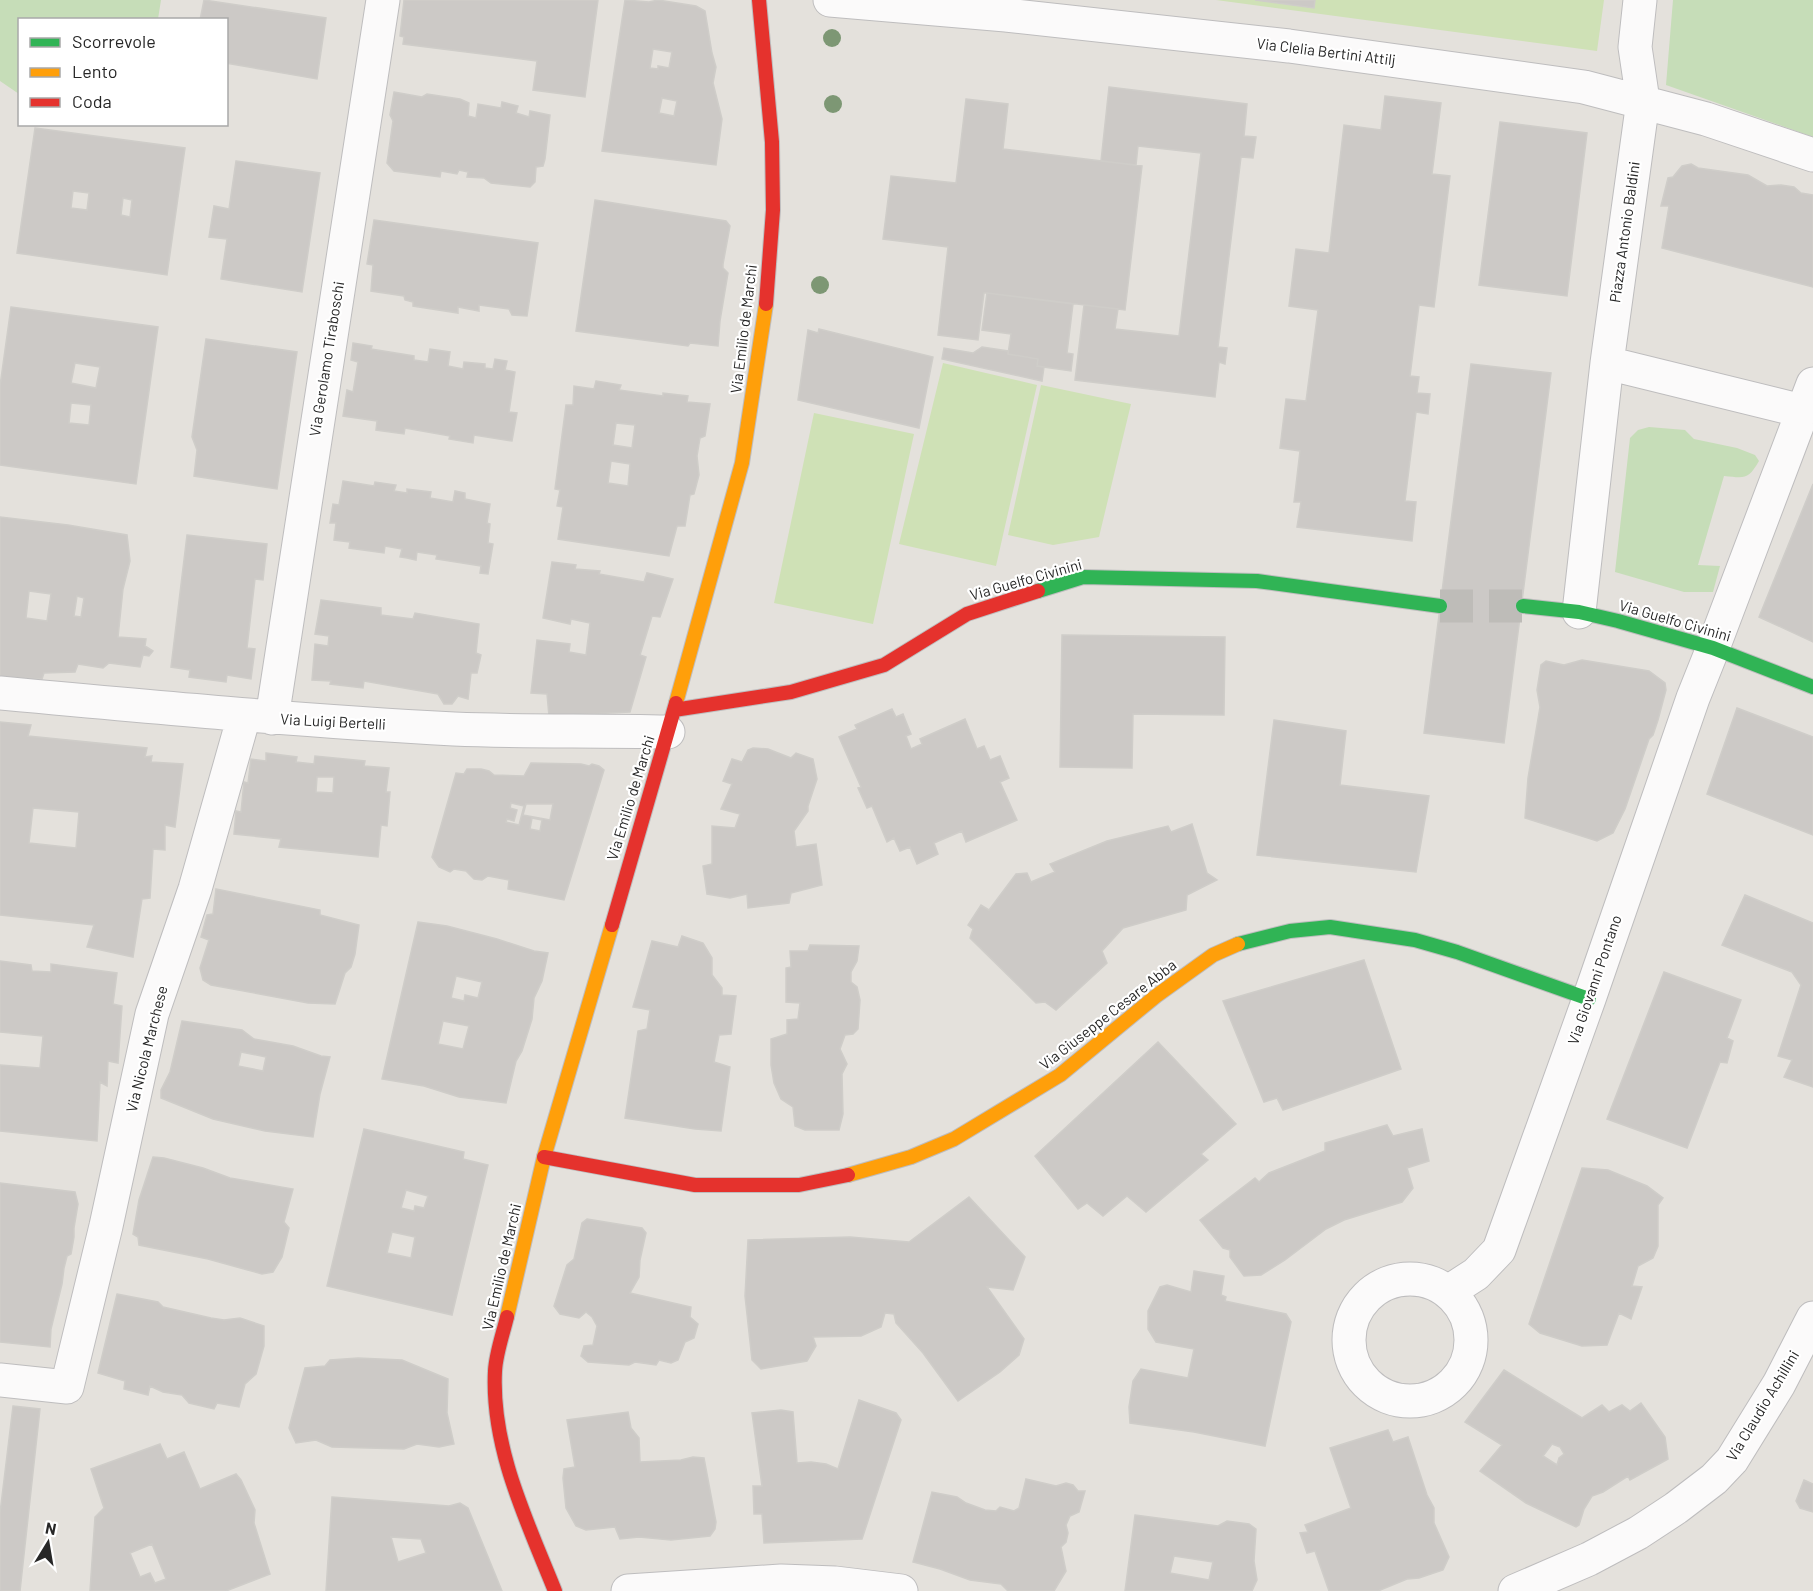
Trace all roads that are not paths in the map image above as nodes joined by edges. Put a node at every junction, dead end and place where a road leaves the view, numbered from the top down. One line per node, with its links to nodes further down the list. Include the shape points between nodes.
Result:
1 (383, 0): 15 (street, Via Gerolamo Tiraboschi)
2 (759, 0): 16 (street, Via Emilio de Marchi, via 773,180 765,314 735,492)
3 (830, 0): 5 (street, Via Clelia Bertini Attilj, via 1289,46 1584,87)
4 (1640, 0): 5 (street, Piazza Antonio Baldini, via 1635,47)
5 (1643, 101): 6 (street, Via Clelia Bertini Attilj); 7 (street, Piazza Antonio Baldini)
6 (1813, 155)
7 (1607, 363): 8 (street); 11 (street, Piazza Antonio Baldini)
8 (1808, 397): 12 (street)
9 (1440, 606): 16 (street, Via Guelfo Civinini, via 1257,581 1083,578 966,614 884,665)
10 (1523, 606): 11 (street, Via Guelfo Civinini)
11 (1579, 612): 12 (street, Via Guelfo Civinini)
12 (1713, 648): 13 (street, Via Guelfo Civinini); 17 (street, Via Giovanni Pontano)
13 (1813, 687)
14 (0, 693): 15 (street, Via Luigi Bertelli)
15 (258, 717): 16 (street, Via Luigi Bertelli, via 504,731); 21 (street, Via Nicola Marchese, via 152,1014 67,1387)
16 (671, 721): 18 (street, Via Emilio de Marchi)
17 (1589, 999): 18 (street, Via Giuseppe Cesare Abba, via 1415,940 1330,927 1290,931 1240,943 1212,955 1060,1075 963,1134 911,1157 855,1174 799,1185 695,1185); 19 (street, Via Giovanni Pontano, via 1498,1250 1476,1275)
18 (544, 1157): 22 (street, Via Emilio de Marchi, via 495,1369 496,1408 508,1472)
19 (1448, 1292)
20 (1813, 1318): 25 (street, Via Claudio Achillini, via 1779,1384 1732,1460 1714,1479 1638,1533)
21 (0, 1380)
22 (555, 1591)
23 (628, 1591): 24 (street, via 781,1581)
24 (901, 1591)
25 (1515, 1591)

